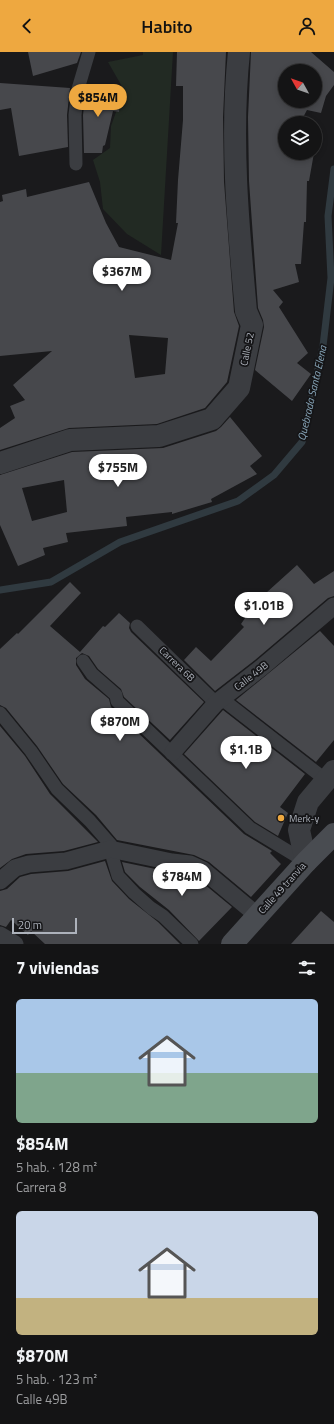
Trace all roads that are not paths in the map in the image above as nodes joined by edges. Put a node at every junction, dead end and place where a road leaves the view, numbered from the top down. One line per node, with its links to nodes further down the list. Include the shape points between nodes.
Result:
1 (89, 52): 3 (street, via 78,88)
2 (239, 52): 4 (street, Calle 52, via 235,88 236,186 246,311 252,325 239,388 212,419 159,436 70,440)
3 (76, 164)
4 (0, 463)
5 (334, 606): 8 (street, Calle 49B)
6 (137, 626): 8 (street, Carrera 6B)
7 (83, 661): 10 (street, via 92,674 116,695 117,701)
8 (219, 701): 10 (street, Calle 49B); 11 (street, Carrera 6B)
9 (0, 713): 13 (street, via 57,789 90,821 111,845)
10 (173, 752): 14 (street, via 250,828)
11 (330, 776): 14 (street, via 308,802 299,830)
12 (334, 834): 14 (main road, Calle 49 tranvia)
13 (110, 849): 15 (street, via 66,861 29,864 15,868); 16 (street, via 190,864 203,870); 19 (street, via 118,876)
14 (306, 862): 16 (main road, Calle 49 tranvia)
15 (0, 881)
16 (258, 916): 20 (main road, Calle 49 tranvia)
17 (0, 935): 18 (street)
18 (15, 944)
19 (192, 944)
20 (232, 944)

